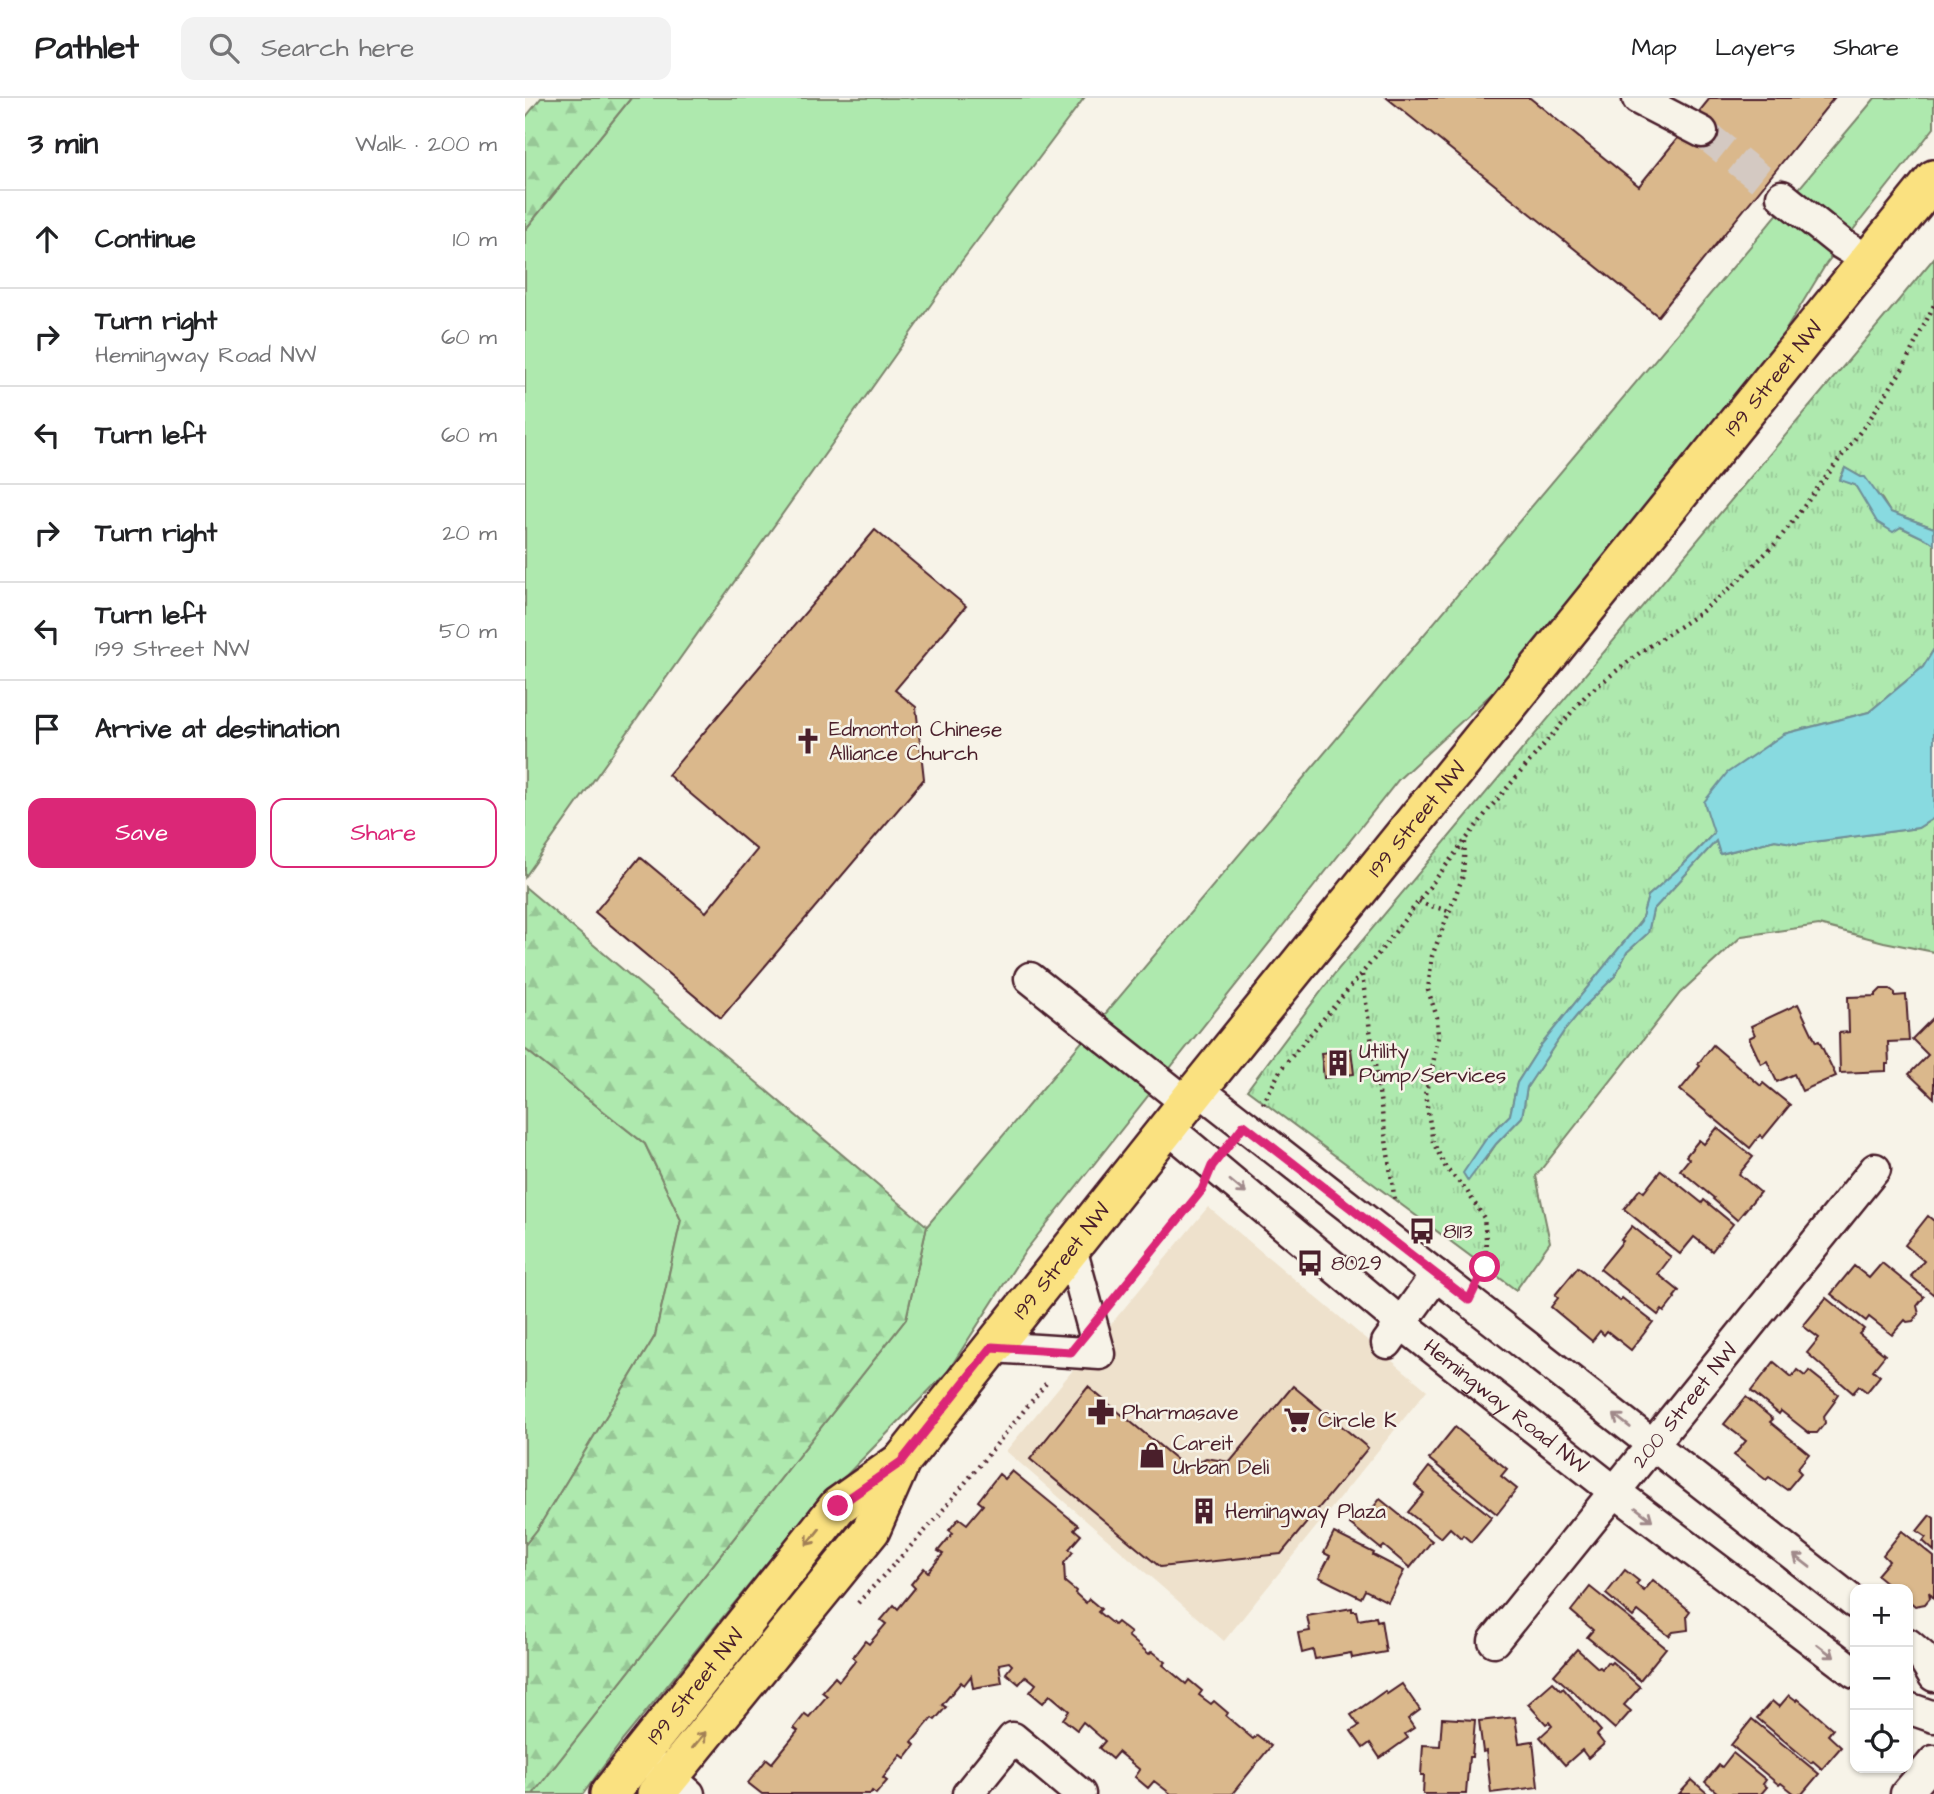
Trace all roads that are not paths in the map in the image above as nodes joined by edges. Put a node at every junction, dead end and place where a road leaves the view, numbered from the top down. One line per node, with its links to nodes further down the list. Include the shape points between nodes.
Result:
1 (1638, 99): 2 (street)
2 (1702, 132)
3 (1934, 179): 5 (main road, 199 Street NW)
4 (1782, 196): 5 (street)
5 (1868, 260): 7 (main road, 199 Street NW)
6 (1030, 978): 7 (street)
7 (1184, 1106): 9 (main road, 199 Street NW); 10 (street, via 1244,1125); 11 (street, Hemingway Road NW, one-way to 11, via 1212,1166)
8 (1875, 1169): 13 (street, 200 Street NW)
9 (1071, 1248): 12 (main road, 199 Street NW); 12 (street, via 1100,1354)
10 (1436, 1275): 11 (street); 13 (street, one-way to 10)
11 (1394, 1333): 15 (street, Hemingway Road NW)
12 (992, 1347): 14 (main road, 199 Street NW)
13 (1653, 1445): 15 (street, 200 Street NW); 16 (street, one-way to 13)
14 (901, 1462): 23 (main road, 199 Street NW, one-way to 23, via 838,1506); 25 (main road, 199 Street NW, one-way to 14, via 871,1530)
15 (1614, 1491): 17 (street, 200 Street NW); 19 (street, Hemingway Road NW, one-way to 19)
16 (1850, 1599)
17 (1494, 1641)
18 (1912, 1647): 20 (street)
19 (1850, 1669)
20 (1934, 1676)
21 (1913, 1709): 22 (street)
22 (1934, 1717)
23 (641, 1754): 25 (street); 27 (main road, 199 Street NW)
24 (1934, 1761): 29 (street)
25 (671, 1788)
26 (1074, 1792): 28 (street, via 1013,1738)
27 (609, 1794)
28 (968, 1794)
29 (1906, 1794)

